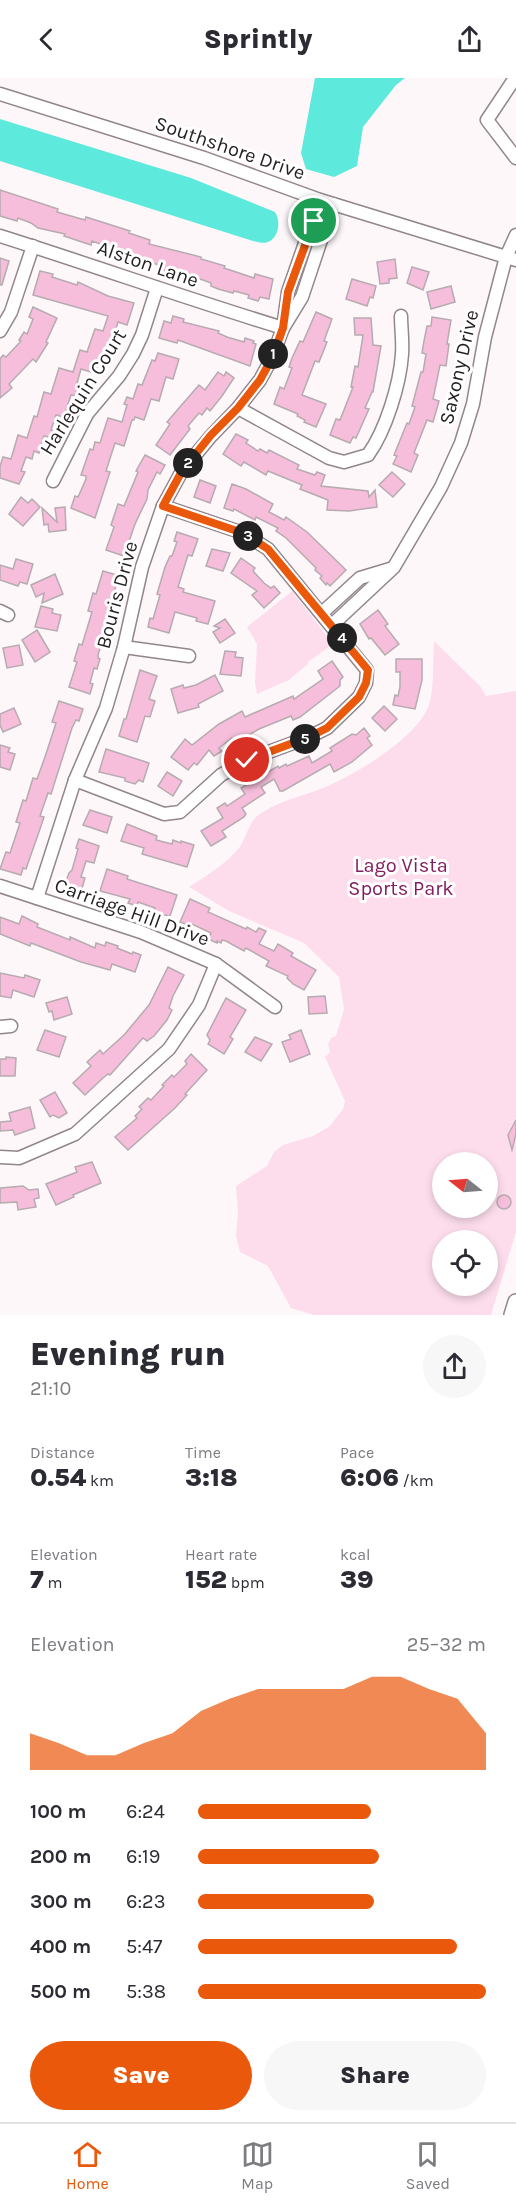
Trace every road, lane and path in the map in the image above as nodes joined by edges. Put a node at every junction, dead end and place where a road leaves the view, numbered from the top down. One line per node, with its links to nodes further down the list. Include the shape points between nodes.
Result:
1 (515, 78): 3 (street, via 487,120)
2 (0, 94): 4 (street, Southshore Drive, via 204,158)
3 (516, 158)
4 (326, 202): 8 (street, Southshore Drive); 9 (street, Bouris Drive); 10 (street, Bouris Drive)
5 (516, 235): 8 (street, Saxony Drive)
6 (0, 236): 7 (street, Alston Lane)
7 (33, 246): 11 (street, Alston Lane); 14 (street, via 11,312)
8 (511, 259): 18 (street, Saxony Drive, via 485,337 473,404 461,442 441,487)
9 (293, 280): 10 (street); 13 (street, Bouris Drive)
10 (306, 284): 13 (street, Bouris Drive)
11 (157, 288): 13 (street, Alston Lane); 16 (street, Harlequin Court, via 133,354 87,414)
12 (401, 316): 15 (street, via 402,354 395,387 382,429 368,455 344,462 329,458)
13 (283, 328): 15 (street, Bouris Drive, via 260,380)
14 (0, 331)
15 (238, 408): 17 (street, Bouris Drive, via 182,471)
16 (53, 481)
17 (163, 506): 21 (street, via 243,533 268,549); 23 (street, Bouris Drive, via 142,567)
18 (394, 567): 19 (street, via 360,578); 20 (street, Saxony Drive)
19 (349, 588): 20 (street); 21 (street)
20 (359, 600): 22 (street, Saxony Drive)
21 (322, 613): 22 (street)
22 (332, 625): 25 (street, via 368,670 359,697 327,728 247,760 221,775 180,812 164,814)
23 (124, 646): 24 (street); 25 (street, Bouris Drive, via 106,708)
24 (189, 656)
25 (75, 780): 27 (street, Bouris Drive)
26 (0, 886): 27 (street, Carriage Hill Drive)
27 (37, 898): 28 (street, Carriage Hill Drive, via 141,932)
28 (216, 964): 29 (street, Carriage Hill Drive); 30 (street, via 199,1005 169,1049 75,1134 19,1158)
29 (275, 1006)
30 (0, 1157)
31 (516, 1302): 32 (main road)
32 (512, 1315)

